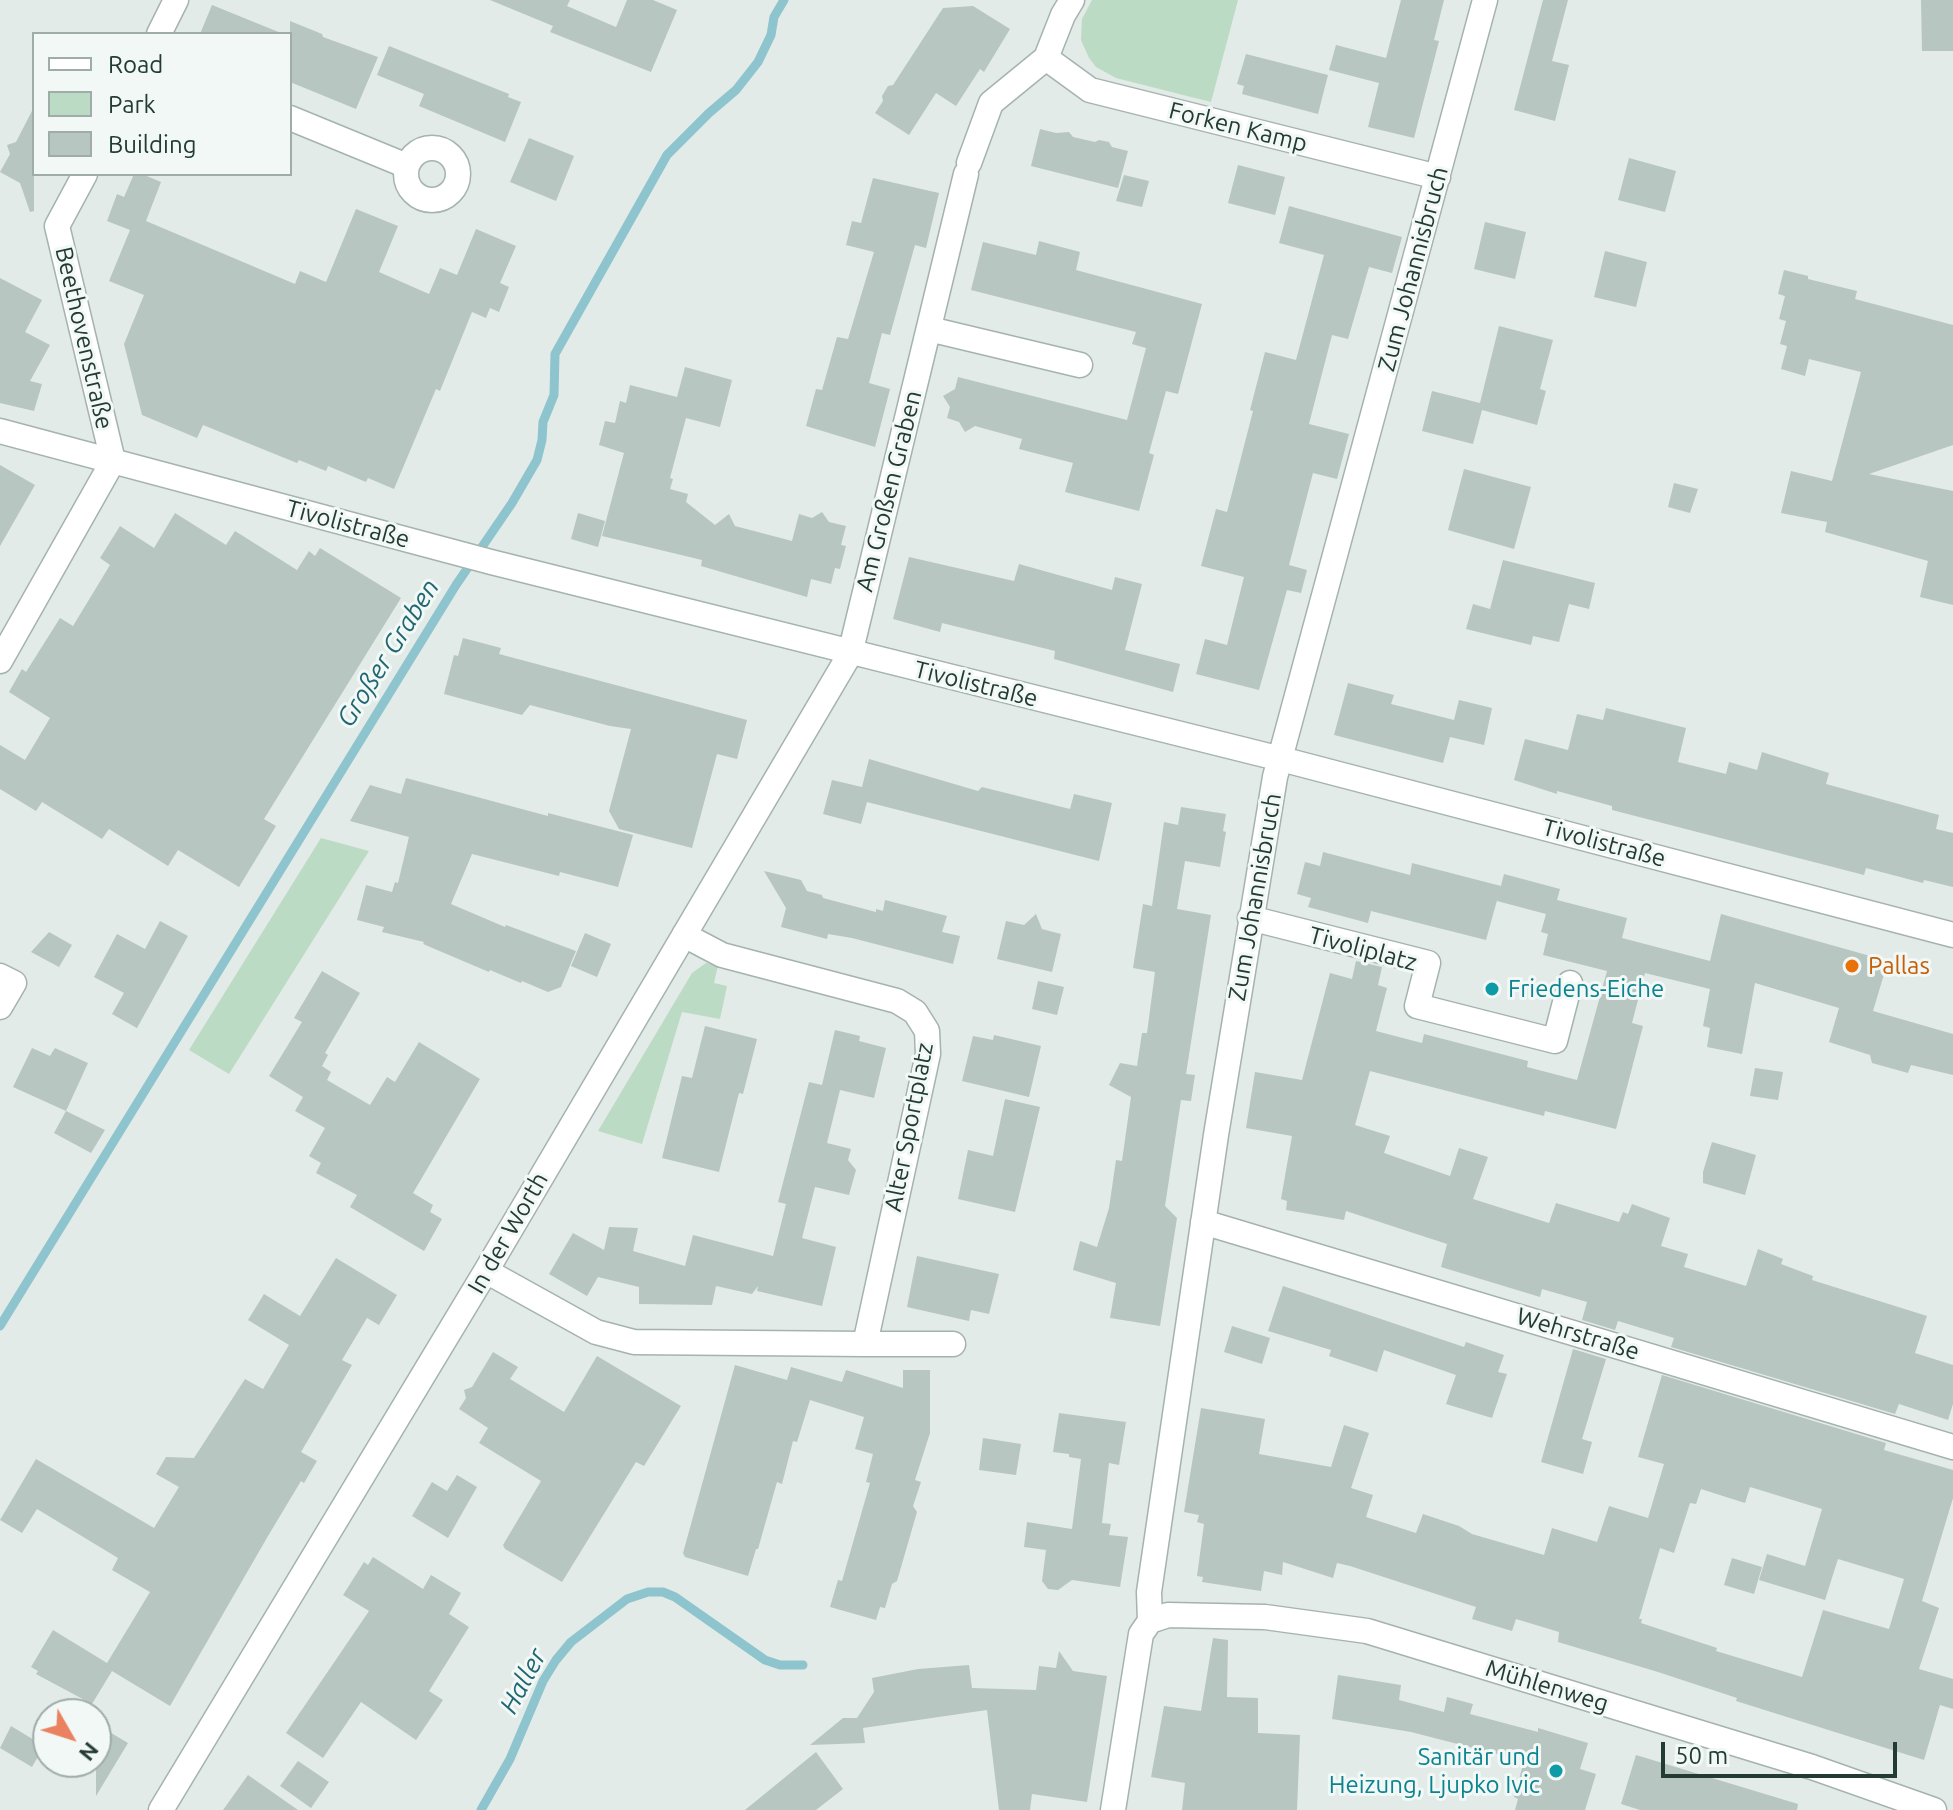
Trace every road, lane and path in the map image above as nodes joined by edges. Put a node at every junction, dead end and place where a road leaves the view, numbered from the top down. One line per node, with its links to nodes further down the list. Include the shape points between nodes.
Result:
1 (176, 0): 4 (street)
2 (1072, 0): 5 (street)
3 (1485, 0): 9 (street, Zum Johannisbruch)
4 (160, 32)
5 (1046, 58): 9 (street, Forken Kamp, via 1090,90); 10 (street, Am Großen Graben, via 991,103 968,168)
6 (292, 119): 7 (street)
7 (407, 166)
8 (84, 176): 13 (street, Beethovenstraße, via 57,226)
9 (1438, 177): 16 (street, Zum Johannisbruch)
10 (929, 329): 11 (street); 14 (street, Am Großen Graben)
11 (1080, 365)
12 (0, 431): 13 (street, Tivolistraße)
13 (113, 461): 14 (street, Tivolistraße); 15 (street)
14 (850, 654): 16 (street, Tivolistraße); 18 (street, In der Worth)
15 (0, 661)
16 (1281, 759): 17 (street, Zum Johannisbruch); 19 (street, Tivolistraße)
17 (1250, 918): 21 (street, Tivoliplatz, via 1428,963 1417,1006 1555,1041); 23 (street, Zum Johannisbruch)
18 (684, 935): 24 (street, In der Worth); 25 (street, Alter Sportplatz, via 722,955 897,1001 915,1012 927,1031 928,1054)
19 (1953, 935)
20 (0, 976): 22 (street, via 14,983)
21 (1570, 983)
22 (0, 1007)
23 (1203, 1222): 27 (street, Wehrstraße); 28 (street, Zum Johannisbruch, via 1149,1592)
24 (486, 1271): 25 (street, via 596,1332 634,1342); 29 (street, In der Worth)
25 (865, 1344): 26 (street)
26 (953, 1344)
27 (1953, 1447)
28 (1150, 1621): 30 (street, Zum Johannisbruch, via 1141,1634); 31 (street, Mühlenweg, via 1168,1615 1265,1617 1367,1631 1812,1767)
29 (161, 1810)
30 (1113, 1810)
31 (1934, 1810)

